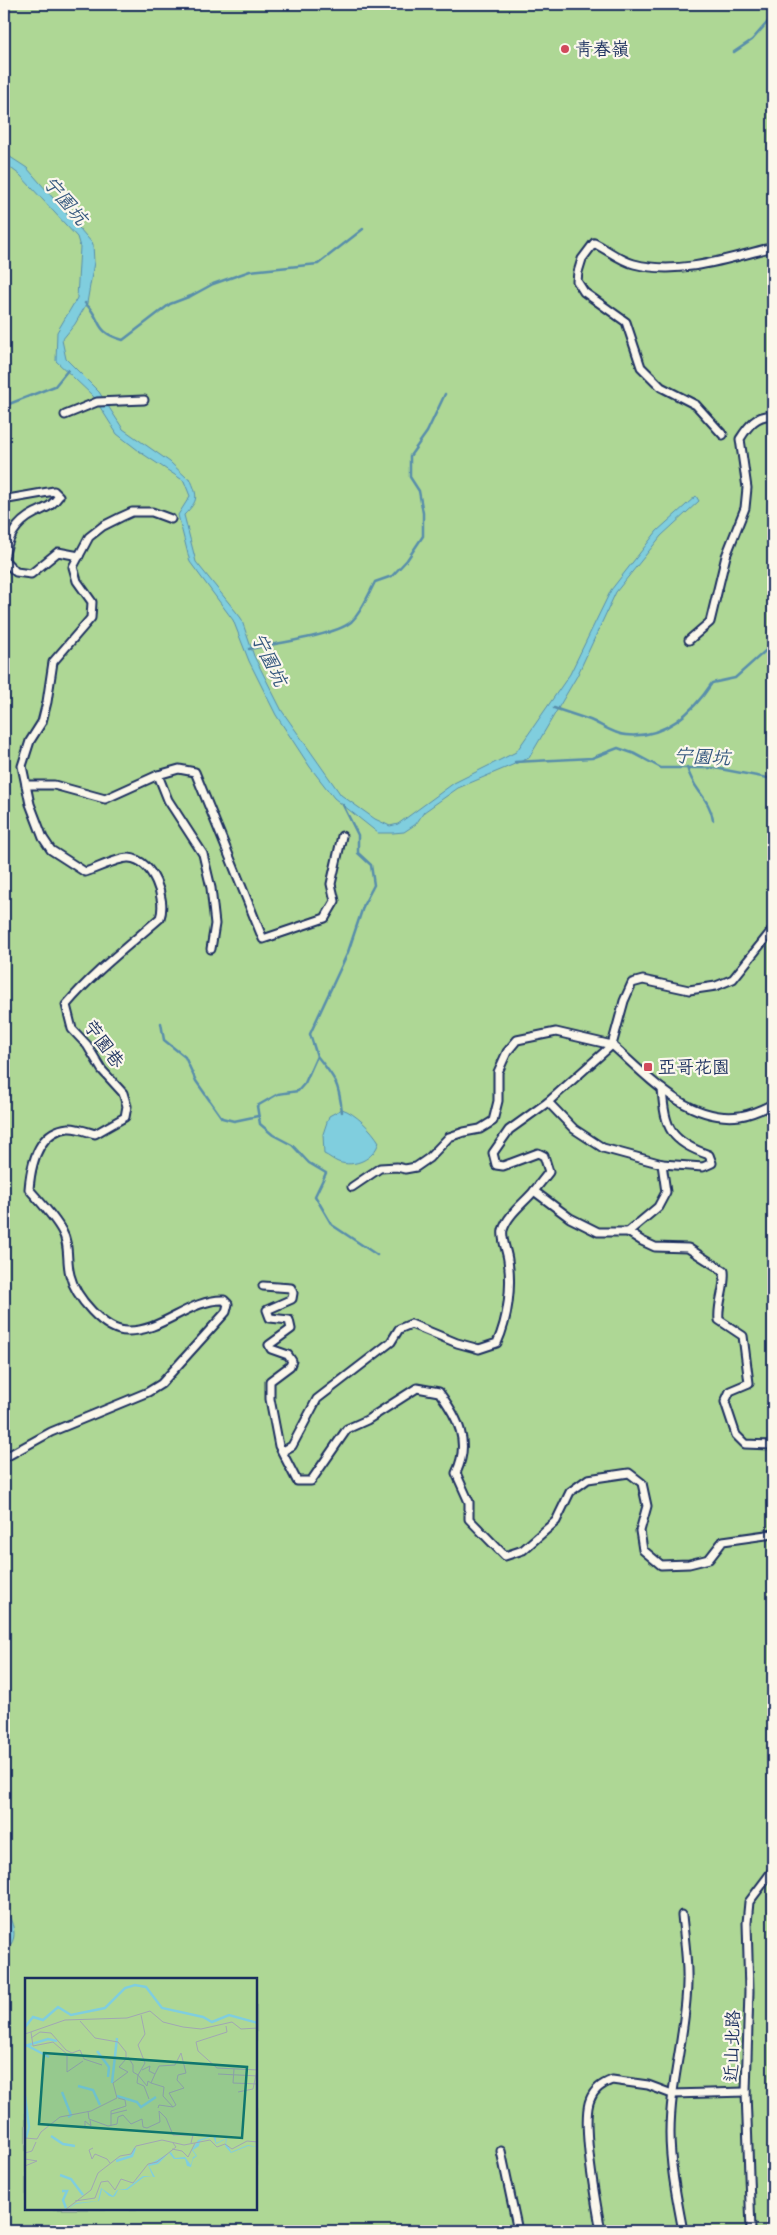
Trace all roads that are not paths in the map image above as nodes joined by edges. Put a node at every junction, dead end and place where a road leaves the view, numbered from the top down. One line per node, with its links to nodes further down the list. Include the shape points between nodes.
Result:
1 (773, 247): 5 (street, via 692,267 675,268 634,264 594,243 582,259 578,272 577,281 584,292 626,322 641,368 661,387 696,405)
2 (144, 400): 3 (street, via 98,402)
3 (65, 415)
4 (773, 416): 9 (street, via 765,415 749,425 740,439 747,488 745,508 726,556 710,622)
5 (723, 435)
6 (8, 499): 8 (street, via 54,491 59,496 52,505 18,524 6,544 4,560 16,572 31,574 58,552)
7 (171, 519): 8 (street, 苧園巷, via 152,512 126,514 88,538)
8 (78, 556): 11 (street, 苧園巷, via 73,566 77,581 92,602 91,618 53,662 42,722 25,751 22,766)
9 (689, 640)
10 (158, 775): 11 (street, via 105,799 54,785); 12 (street, via 179,769 195,772 263,939 326,918 334,901 331,884); 14 (street, via 168,800 202,854 211,888 215,924)
11 (26, 785): 26 (street, 苧園巷, via 36,822 51,850 85,872 120,858 131,858 140,863 151,872 158,886 162,912 160,918 113,958 66,1005 72,1029 123,1093 127,1106 125,1117 95,1134 69,1127 46,1136 38,1148 29,1188 62,1231 68,1248 69,1274 76,1291 107,1324 126,1331 147,1327 206,1301 224,1300 228,1304 226,1312 162,1384 51,1432)
12 (342, 836)
13 (773, 929): 15 (street, via 732,979 716,986 689,990 643,980 632,983)
14 (211, 949)
15 (612, 1045): 16 (street); 17 (street); 20 (street, via 556,1032 517,1040 506,1052 498,1072 498,1101 493,1121 480,1129 449,1138 416,1167 380,1168)
16 (662, 1089): 18 (street, via 701,1112 715,1115 740,1116); 19 (street, via 666,1119 673,1135 682,1143 709,1154 712,1163 703,1167)
17 (548, 1102): 19 (street, via 574,1129 603,1148); 21 (street, via 509,1130 493,1153 496,1165 503,1166 538,1153 544,1156 549,1172)
18 (773, 1104)
19 (662, 1164): 22 (street, via 666,1192 658,1207)
20 (352, 1187)
21 (534, 1191): 22 (street, via 570,1218 598,1232); 25 (street, via 507,1220 502,1232 508,1261 509,1295 497,1343 479,1349 411,1324 399,1329 391,1342 317,1400 292,1446)
22 (628, 1232): 24 (street, via 655,1246 688,1248 724,1271 719,1320 744,1336 750,1383 730,1391 725,1402 736,1435 745,1444)
23 (263, 1286): 25 (street, via 291,1288 294,1293 292,1299 267,1310 270,1318 289,1320 291,1327 270,1345 292,1361 270,1381 274,1427)
24 (773, 1444)
25 (283, 1451): 27 (street, via 296,1481 311,1481 347,1430 417,1388 439,1392 454,1413 462,1438 462,1460 456,1473 469,1502 469,1519 505,1556 524,1550 556,1521 570,1492 588,1479 629,1473 642,1483 647,1506 640,1531 644,1550 661,1565 709,1559 723,1541)
26 (4, 1458)
27 (773, 1534)
28 (773, 1870): 30 (street, 近山北路, via 749,1902)
29 (682, 1914): 31 (street, via 687,1982)
30 (746, 2092): 31 (street); 36 (street, 近山北路)
31 (672, 2094): 34 (street, via 648,2085 612,2080 594,2091 589,2101 588,2124); 35 (street, via 670,2134)
32 (501, 2152): 33 (street)
33 (518, 2231)
34 (601, 2231)
35 (683, 2231)
36 (751, 2231)

